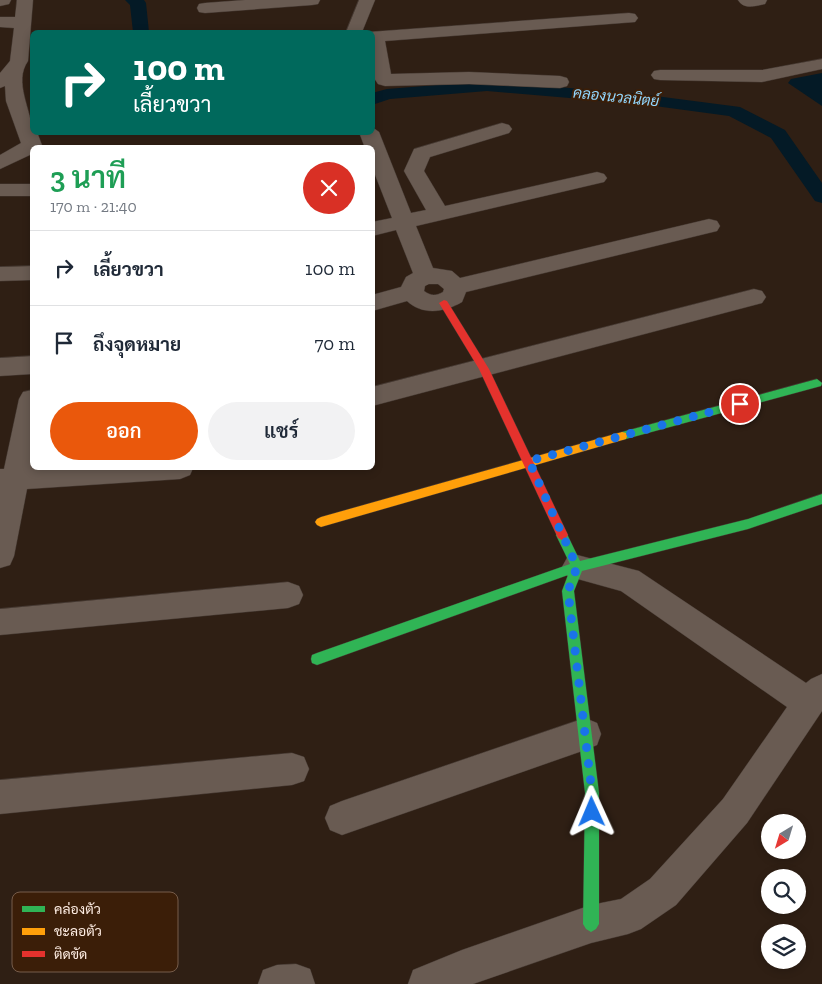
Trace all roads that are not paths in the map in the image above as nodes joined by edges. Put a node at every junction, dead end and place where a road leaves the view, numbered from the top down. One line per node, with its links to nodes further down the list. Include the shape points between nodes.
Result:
1 (25, 0): 9 (street)
2 (312, 0): 6 (street)
3 (366, 0): 10 (street)
4 (746, 0): 5 (street)
5 (759, 0)
6 (205, 8)
7 (629, 18): 11 (street)
8 (0, 22): 9 (street)
9 (23, 23): 14 (street, via 19,61)
10 (355, 30)
11 (375, 37)
12 (375, 42): 17 (street, via 385,80 470,78)
13 (822, 64): 15 (street, via 762,76)
14 (14, 68): 16 (street); 19 (street, via 15,101)
15 (660, 75)
16 (0, 82)
17 (560, 82)
18 (502, 129): 26 (street, via 420,153 414,171)
19 (32, 145)
20 (30, 147): 22 (street)
21 (375, 149): 27 (street)
22 (0, 162)
23 (597, 178): 26 (street)
24 (0, 190): 25 (street)
25 (30, 190)
26 (439, 214): 27 (street)
27 (404, 222): 29 (street); 32 (street)
28 (709, 226): 33 (street)
29 (375, 228)
30 (30, 272): 31 (street)
31 (0, 274)
32 (418, 284): 33 (street, via 418,300 431,304); 35 (street)
33 (450, 295): 38 (street)
34 (754, 297): 38 (street)
35 (375, 302)
36 (30, 365): 37 (street)
37 (0, 367)
38 (484, 369): 40 (street); 42 (street)
39 (817, 383): 42 (street)
40 (375, 396)
41 (30, 406): 44 (street)
42 (529, 461): 46 (street); 48 (street)
43 (151, 470): 44 (street)
44 (8, 480): 47 (street)
45 (822, 499): 48 (street, via 748,524)
46 (321, 522)
47 (0, 556)
48 (577, 567): 51 (street); 52 (street, via 629,580); 53 (street, via 568,591)
49 (288, 595): 50 (street)
50 (0, 622)
51 (317, 659)
52 (815, 696): 57 (street, via 735,811 663,892 628,916)
53 (585, 734): 56 (street); 57 (street, via 592,793)
54 (292, 769): 55 (street)
55 (0, 797)
56 (342, 818)
57 (591, 924): 58 (street)
58 (464, 977): 59 (street)
59 (427, 984)

